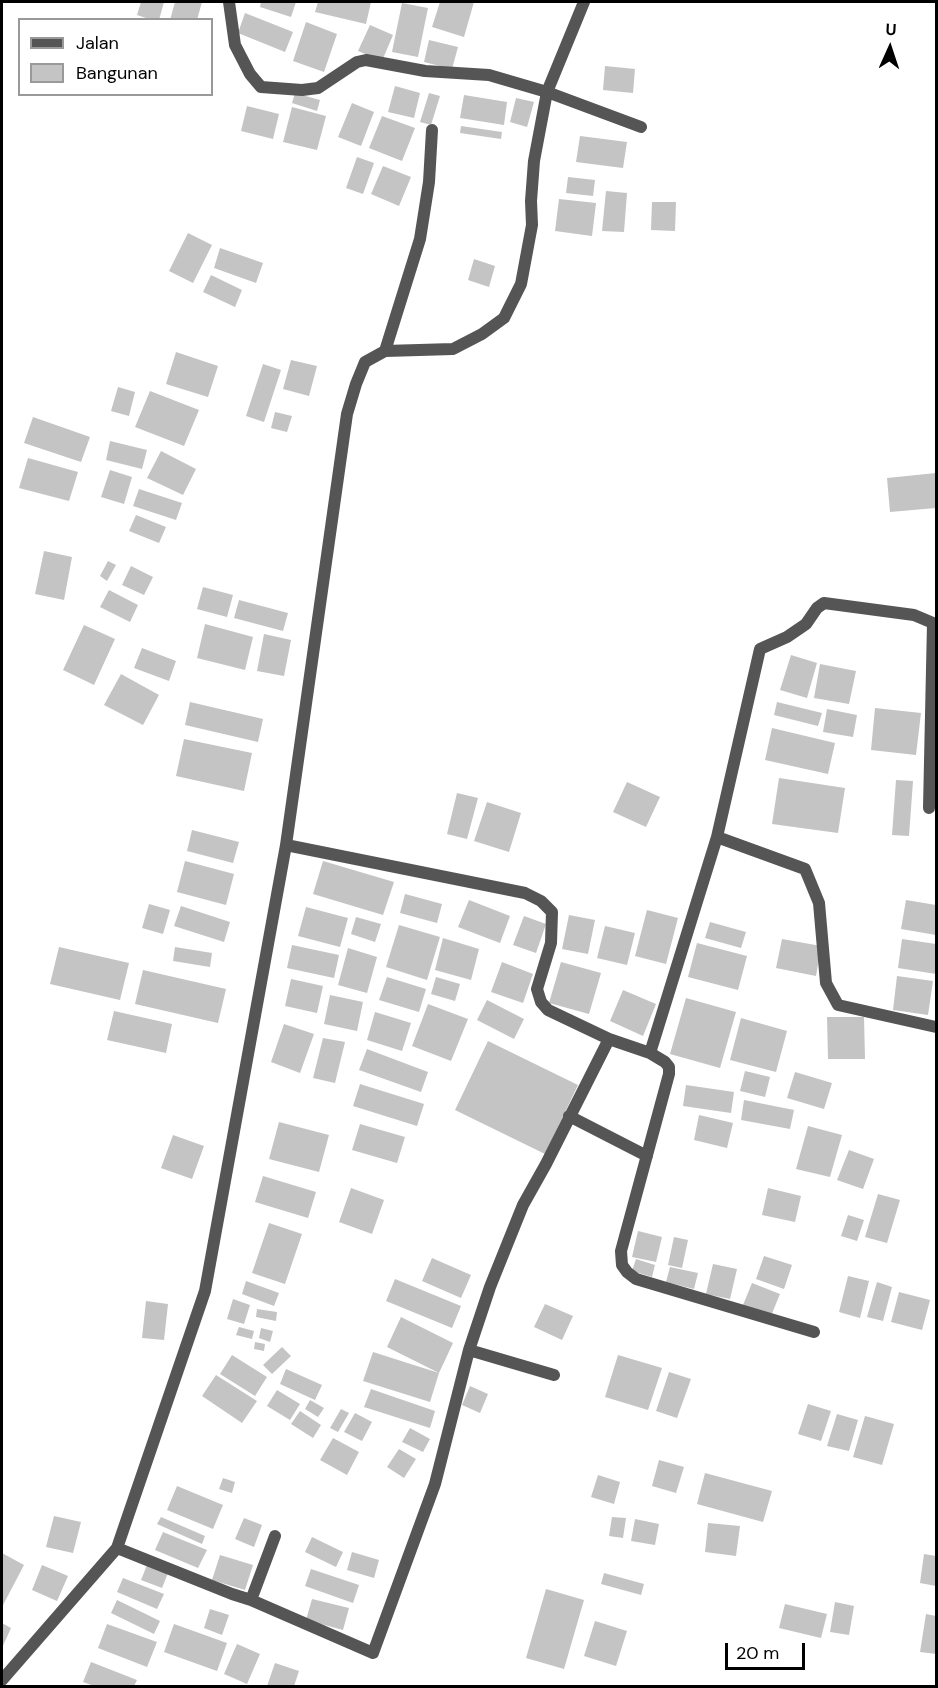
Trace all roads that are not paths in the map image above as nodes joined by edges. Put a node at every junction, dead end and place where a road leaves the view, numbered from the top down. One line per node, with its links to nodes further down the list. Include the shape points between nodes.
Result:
1 (229, 2): 3 (street, via 235,45 261,87 318,88 366,60 425,71 489,75)
2 (584, 2): 3 (street)
3 (547, 92): 4 (street); 6 (street, via 534,161 531,225 521,284 504,318 453,349)
4 (641, 127)
5 (432, 129): 6 (street, via 420,239)
6 (385, 351): 9 (street, via 365,362 347,414)
7 (928, 808): 8 (street, via 933,623 914,615 824,603 806,624 760,649)
8 (717, 837): 10 (street, via 805,869 819,903 826,983 838,1005); 12 (street)
9 (286, 845): 11 (street, via 525,893 541,901 552,912 550,943 537,989 541,1002 548,1010); 19 (street, via 205,1291)
10 (936, 1027)
11 (609, 1039): 12 (street); 13 (street)
12 (650, 1053): 14 (street, via 665,1062 669,1074)
13 (569, 1116): 14 (street); 16 (street, via 523,1206)
14 (647, 1156): 15 (street, via 621,1251 627,1272 636,1279)
15 (813, 1332)
16 (469, 1350): 17 (street); 20 (street, via 435,1484 373,1653)
17 (554, 1375)
18 (275, 1536): 20 (street)
19 (117, 1548): 20 (street); 21 (street)
20 (251, 1600)
21 (2, 1680)

